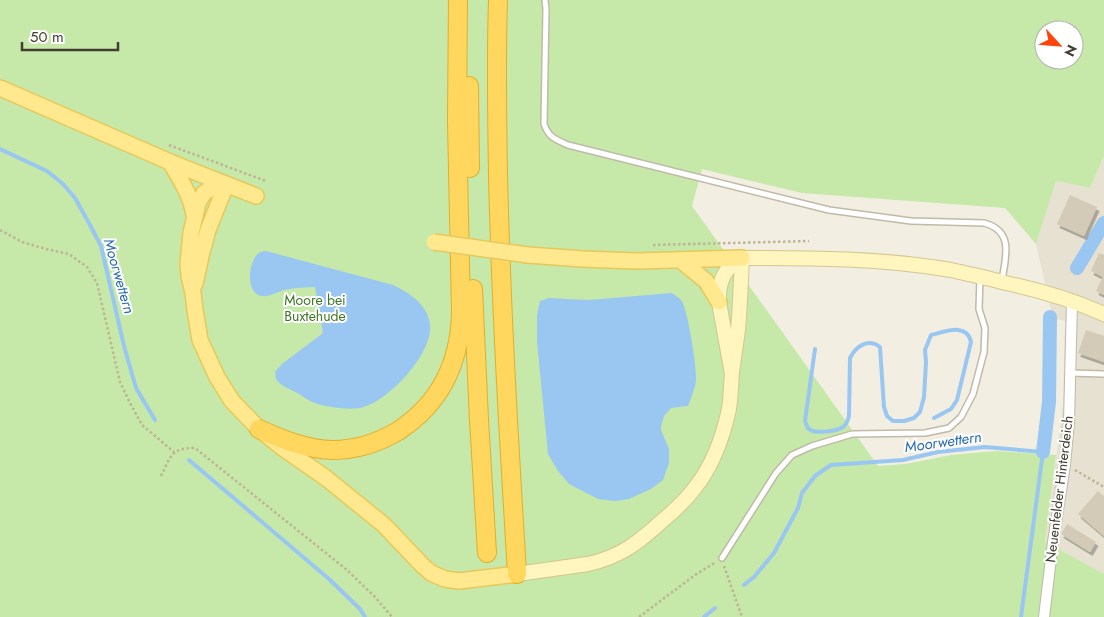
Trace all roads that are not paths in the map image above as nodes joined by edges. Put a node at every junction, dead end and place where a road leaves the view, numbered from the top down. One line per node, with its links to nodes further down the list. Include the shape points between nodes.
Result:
1 (545, 0): 13 (lane, via 544,124 547,134 556,140 829,210 911,221 984,223 1000,230 1003,236 1006,258)
2 (464, 5): 21 (highway, via 457,121 462,312 461,332 448,374 421,414 369,445 344,450 315,448 285,441); 22 (highway, via 473,299)
3 (497, 5): 24 (highway, via 500,272)
4 (0, 88): 5 (main road)
5 (170, 162): 6 (main road); 8 (main road, via 188,192)
6 (226, 185): 7 (main road); 8 (main road, via 204,193); 14 (main road, via 208,230)
7 (256, 196)
8 (193, 220): 14 (main road, via 188,264)
9 (434, 242): 11 (main road, bridge, via 528,255)
10 (742, 258): 11 (main road); 12 (main road, via 877,262 926,266); 15 (main road, via 721,280); 19 (main road)
11 (680, 260): 15 (main road, via 706,281)
12 (980, 276): 13 (main road); 23 (lane, via 979,309 985,328 984,352 973,394 961,417 949,428 926,433 852,434 792,454 776,473)
13 (1002, 282): 16 (main road)
14 (193, 293): 21 (main road, via 199,332 209,362 232,401)
15 (720, 302): 19 (main road)
16 (1072, 302): 17 (main road); 18 (street, Neuenfelder Hinterdeich)
17 (1104, 314)
18 (1070, 373): 20 (lane); 25 (street, Neuenfelder Hinterdeich, via 1065,465)
19 (732, 374): 24 (main road, via 725,425 713,456 695,489 672,512 634,544 610,558)
20 (1104, 374)
21 (259, 429): 24 (main road, via 368,511 431,573 459,581)
22 (487, 553)
23 (722, 558)
24 (517, 574)
25 (1044, 617)

